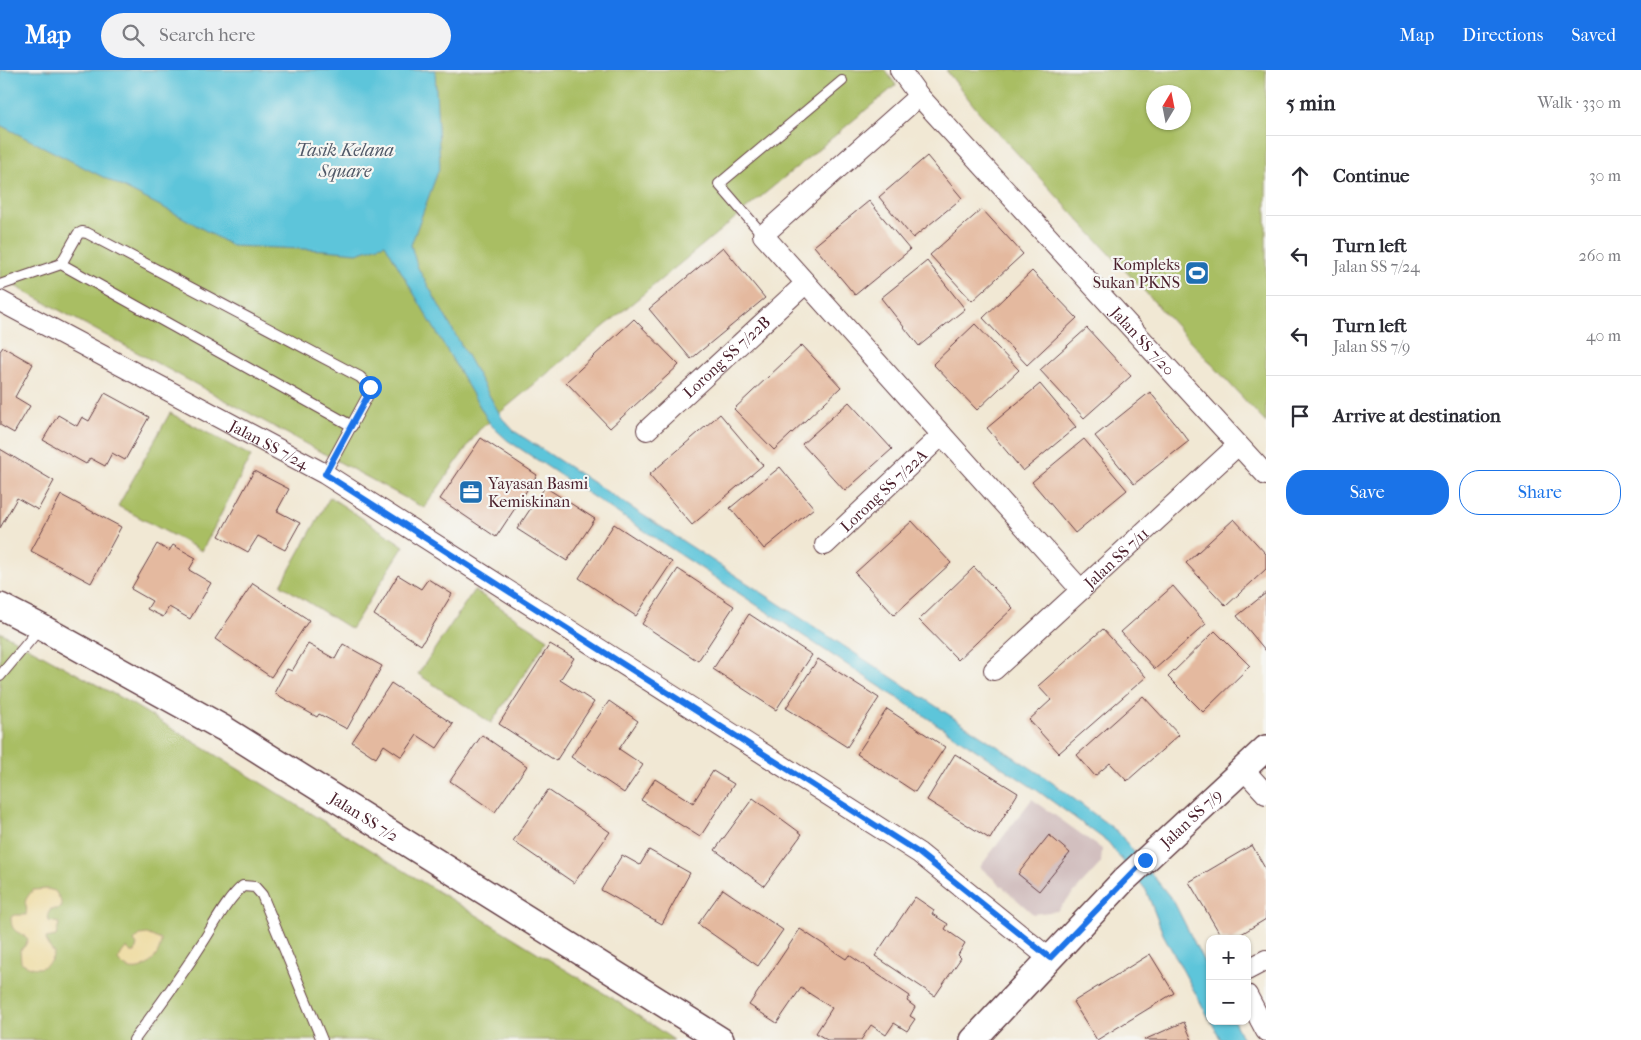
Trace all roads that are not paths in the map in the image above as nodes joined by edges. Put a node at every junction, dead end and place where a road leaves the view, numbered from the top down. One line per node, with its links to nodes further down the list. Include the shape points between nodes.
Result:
1 (900, 70): 3 (street, Jalan SS 7/20)
2 (842, 81): 4 (lane, via 719,184)
3 (919, 96): 4 (street); 12 (street, Jalan SS 7/20)
4 (762, 234): 6 (street)
5 (61, 264): 7 (lane); 9 (lane); 9 (lane, via 82,232 360,377 370,387)
6 (806, 283): 10 (street, Lorong SS 7/22B); 11 (street)
7 (0, 285)
8 (0, 301): 13 (street, Jalan SS 7/24)
9 (352, 426): 13 (lane)
10 (647, 430)
11 (942, 434): 15 (street, Lorong SS 7/22A); 16 (street)
12 (1238, 445): 14 (street, Jalan SS 7/20); 16 (street, Jalan SS 7/11)
13 (325, 474): 24 (street, Jalan SS 7/24, via 919,853)
14 (1266, 475)
15 (825, 545)
16 (1082, 590): 19 (street, Jalan SS 7/11)
17 (0, 606): 18 (street, Jalan SS 7/2)
18 (41, 627): 20 (lane); 31 (street, Jalan SS 7/2, via 222,728)
19 (994, 670)
20 (0, 676)
21 (1266, 748): 22 (street, Jalan SS 7/9)
22 (1243, 769): 23 (street); 24 (street, Jalan SS 7/9, via 1123,881)
23 (1266, 794)
24 (1050, 958): 32 (street, Jalan SS 7/9)
25 (1266, 960): 26 (street)
26 (1251, 968)
27 (1251, 1003): 28 (street)
28 (1266, 1031)
29 (134, 1040): 30 (lane, via 179,979 232,894 243,886 255,887 262,895)
30 (322, 1040)
31 (721, 1040)
32 (973, 1040)

